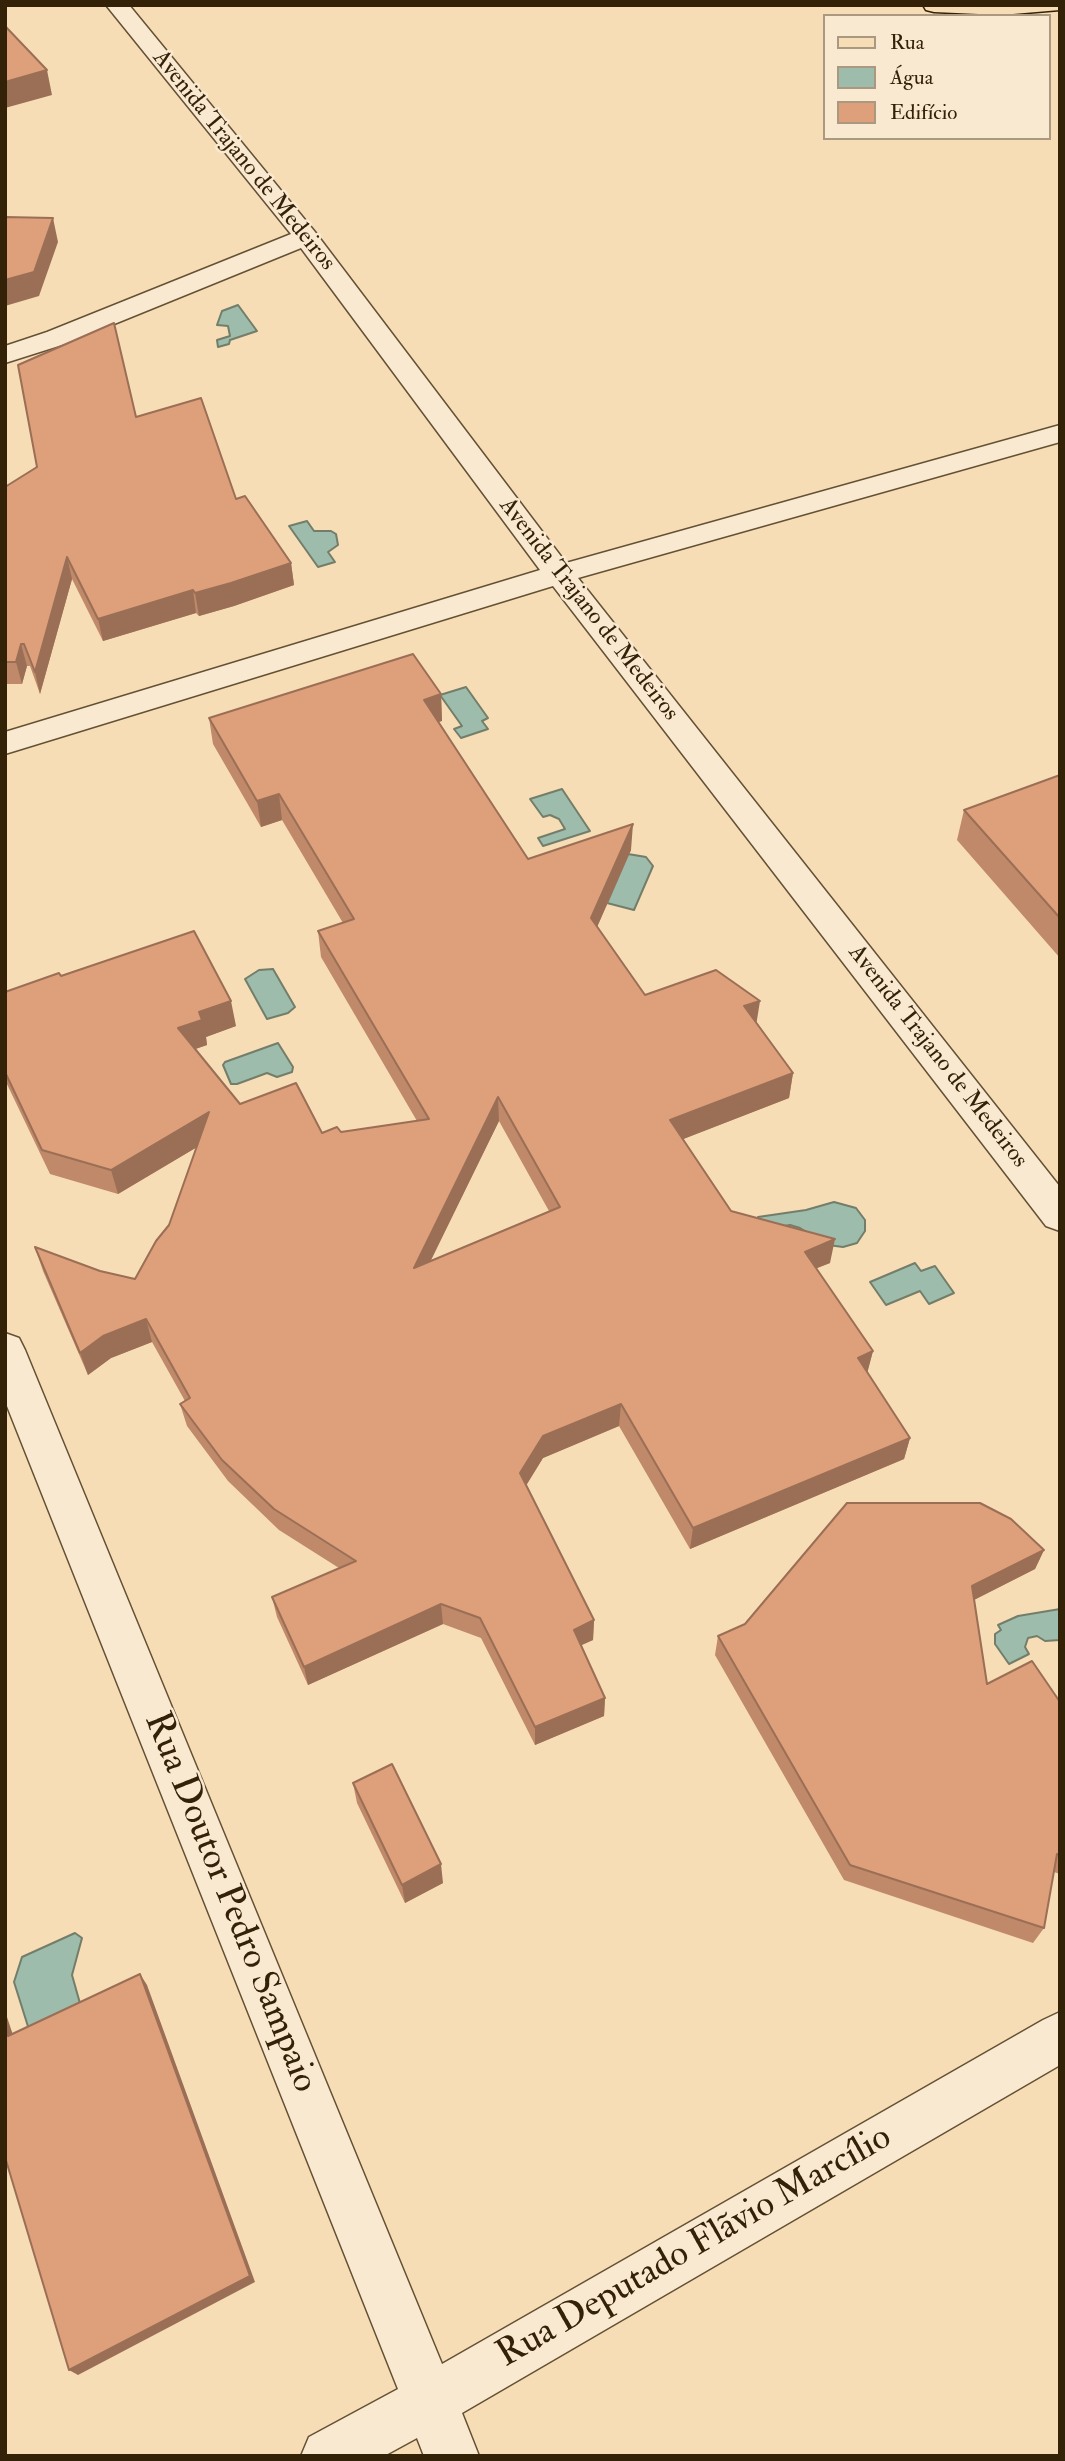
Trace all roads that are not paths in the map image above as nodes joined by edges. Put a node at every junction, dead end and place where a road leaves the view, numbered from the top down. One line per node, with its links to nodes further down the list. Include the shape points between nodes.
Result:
1 (117, 5): 4 (street, Avenida Trajano de Medeiros)
2 (934, 5): 3 (main road)
3 (1055, 5)
4 (306, 237): 5 (street); 7 (street, Avenida Trajano de Medeiros)
5 (5, 355)
6 (1060, 433): 7 (street)
7 (559, 574): 8 (street); 9 (street, Avenida Trajano de Medeiros)
8 (5, 743)
9 (1060, 1215)
10 (5, 1350): 12 (street, Rua Doutor Pedro Sampaio)
11 (1060, 2037): 12 (street, Rua Deputado Flãvio Marcílio)
12 (430, 2401): 13 (street, Rua Deputado Flãvio Marcílio); 14 (street, Rua Doutor Pedro Sampaio)
13 (328, 2456)
14 (452, 2456)

